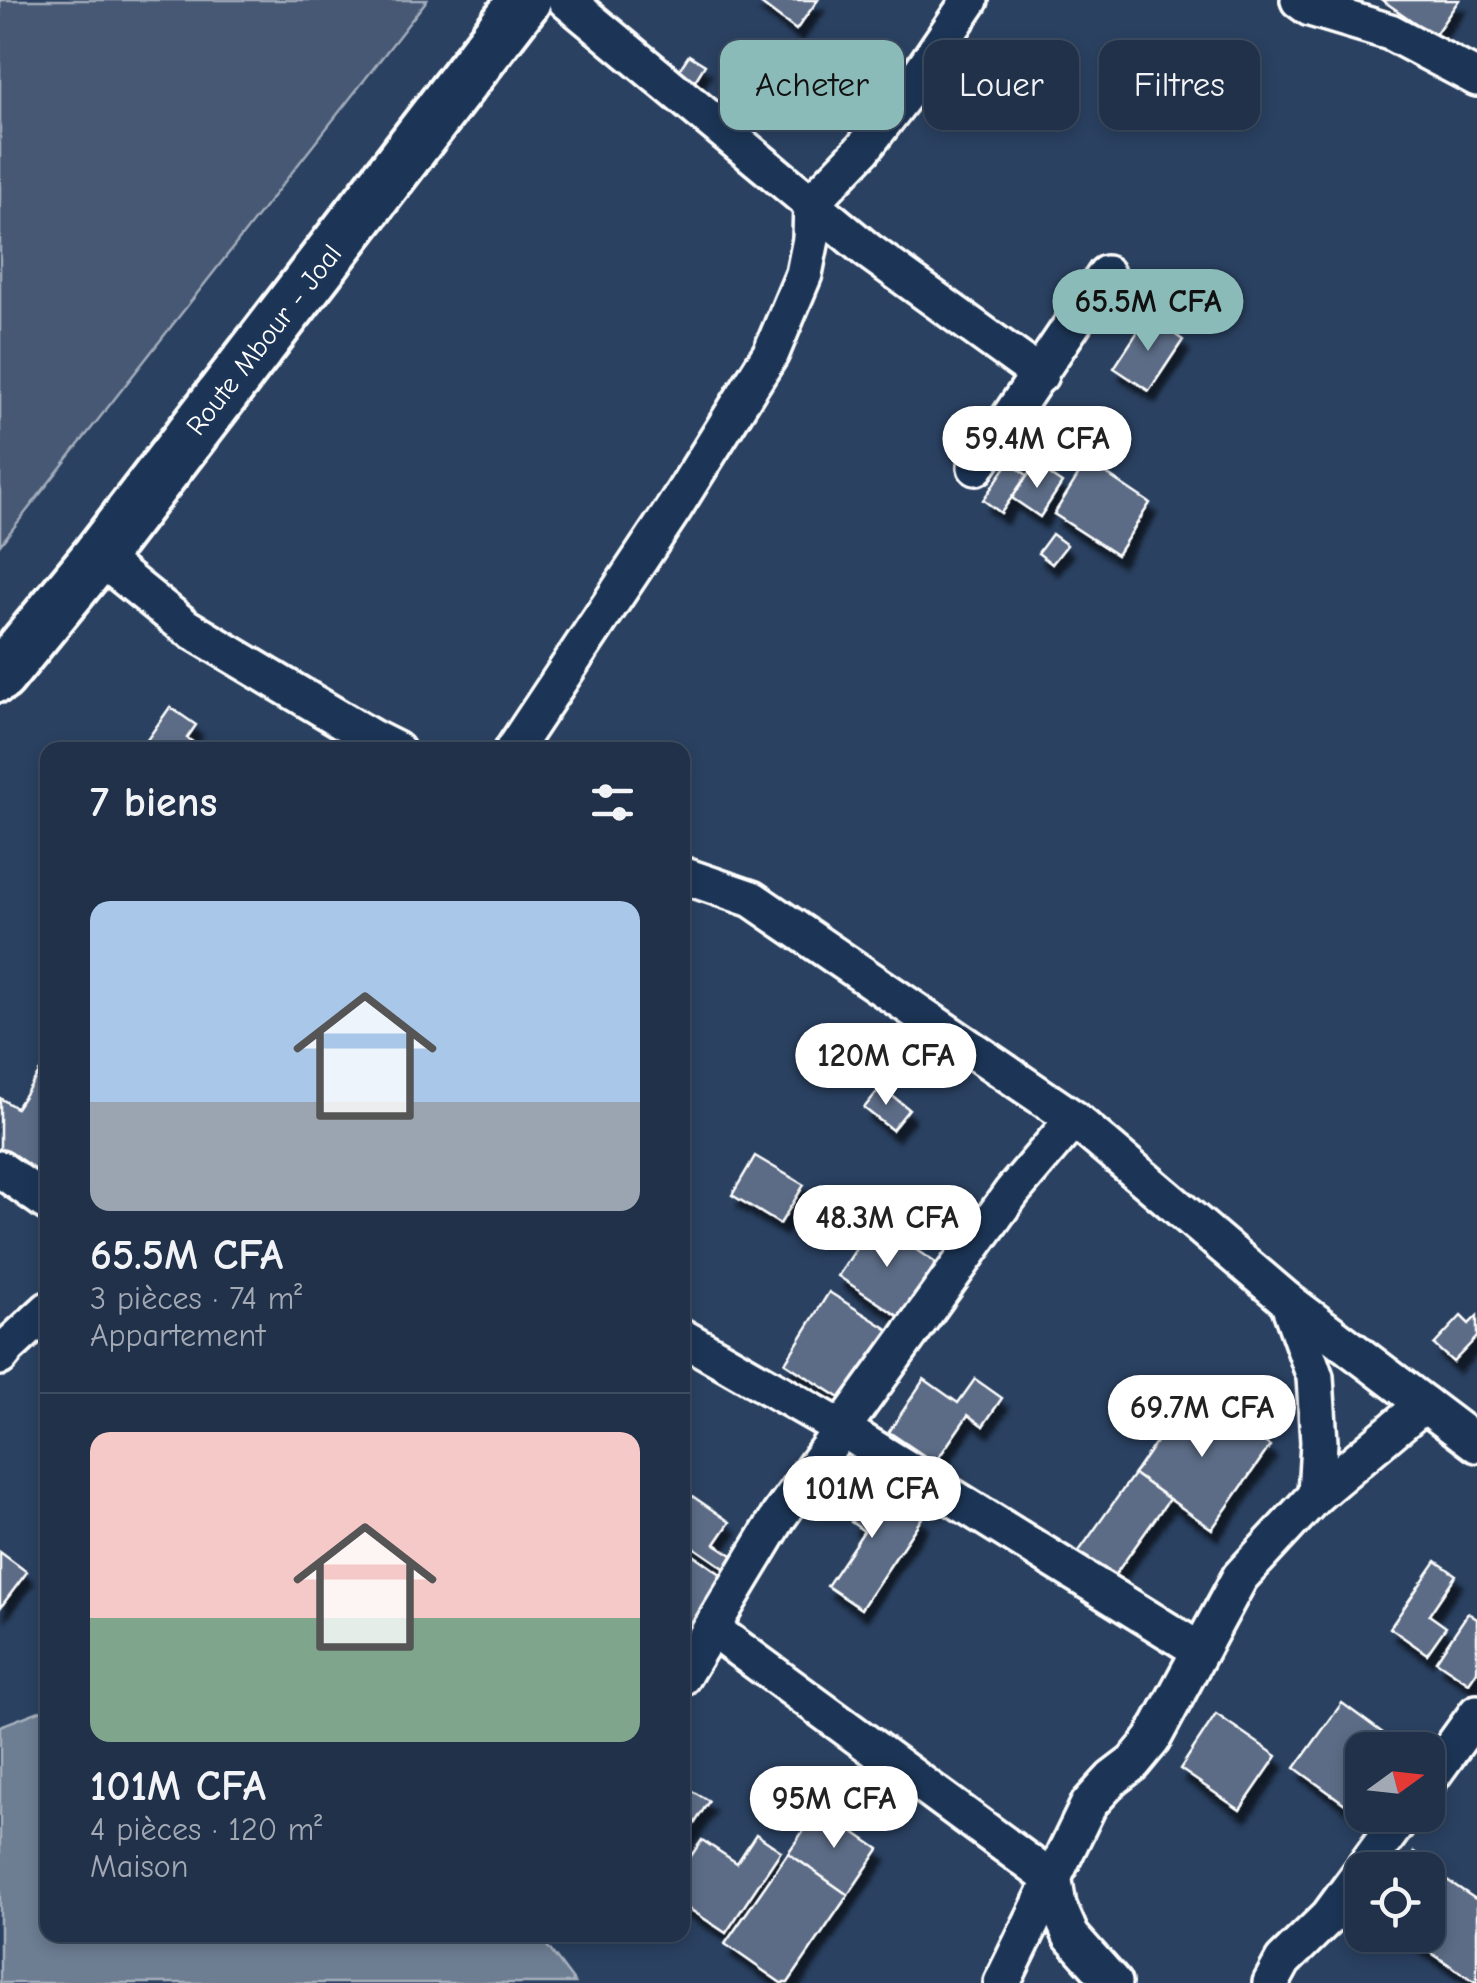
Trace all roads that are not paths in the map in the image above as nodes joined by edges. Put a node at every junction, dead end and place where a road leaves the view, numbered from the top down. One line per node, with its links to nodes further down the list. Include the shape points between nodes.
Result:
1 (524, 0): 10 (main road, Route Mbour - Joal)
2 (566, 0): 6 (street)
3 (970, 0): 6 (street, via 873,136)
4 (1308, 3): 5 (street, via 1390,32)
5 (1477, 78)
6 (812, 202): 8 (street, via 867,250); 13 (street, via 804,274 771,353)
7 (1106, 274): 8 (street)
8 (1040, 374): 9 (street)
9 (976, 467)
10 (98, 556): 11 (main road, Route Mbour - Joal); 12 (street, via 186,626)
11 (0, 676)
12 (381, 742)
13 (518, 742)
14 (690, 878): 15 (street, via 752,899)
15 (1074, 1118): 18 (street); 23 (street, via 1012,1192)
16 (0, 1169): 17 (street)
17 (40, 1198)
18 (1288, 1301): 22 (street); 25 (street, via 1315,1376)
19 (40, 1317): 21 (street)
20 (690, 1341): 23 (street)
21 (0, 1357)
22 (1424, 1404): 24 (street); 25 (street)
23 (841, 1428): 26 (street); 27 (street)
24 (1477, 1444)
25 (1316, 1495): 27 (street, via 1240,1577)
26 (712, 1629): 28 (street); 32 (street)
27 (1199, 1650): 32 (street, via 1152,1740 1089,1804)
28 (690, 1664)
29 (1477, 1712): 30 (street)
30 (1450, 1768)
31 (1391, 1832): 35 (street)
32 (1054, 1881): 33 (street); 34 (street, via 1071,1936)
33 (1002, 1983)
34 (1113, 1983)
35 (1271, 1983)

